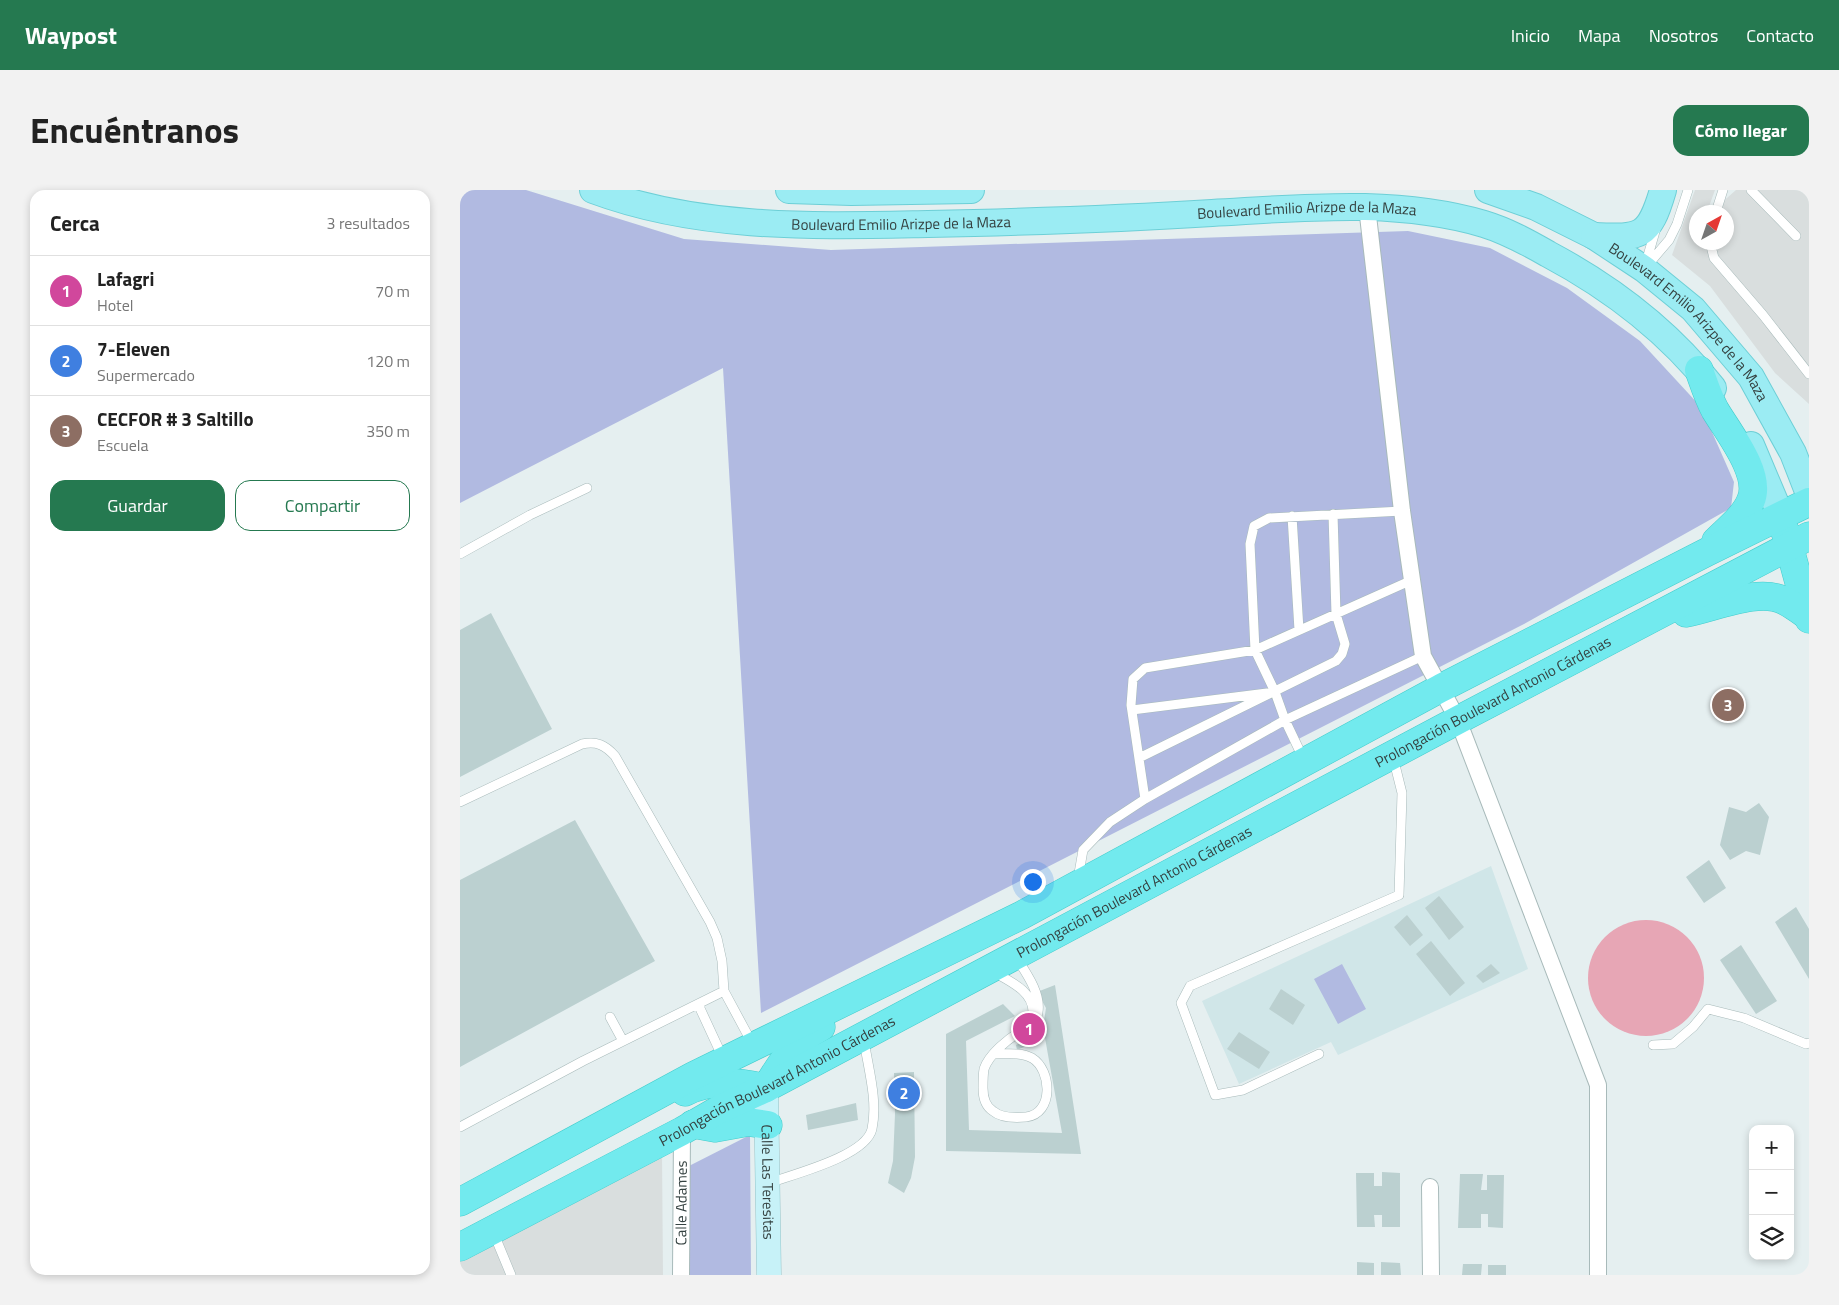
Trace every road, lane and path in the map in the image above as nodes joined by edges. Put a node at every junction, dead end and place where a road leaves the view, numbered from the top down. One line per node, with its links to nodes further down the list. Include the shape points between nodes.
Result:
1 (593, 190): 10 (main road, Boulevard Emilio Arizpe de la Maza, via 618,200 723,221 846,226 1180,215 1335,206)
2 (788, 190): 3 (main road, Boulevard Emilio Arizpe de la Maza)
3 (971, 190)
4 (1488, 190): 13 (main road, Boulevard Emilio Arizpe de la Maza, via 1536,207)
5 (1663, 190): 13 (main road, via 1653,219 1645,229 1632,236)
6 (1668, 190): 16 (lane)
7 (1688, 190): 16 (lane, via 1669,240)
8 (1723, 190): 11 (lane)
9 (1752, 190): 14 (lane)
10 (1367, 198): 12 (main road, Boulevard Emilio Arizpe de la Maza, via 1481,223); 24 (street)
11 (1718, 205)
12 (1503, 231): 16 (main road, via 1541,235 1618,274 1632,274); 17 (main road, Boulevard Emilio Arizpe de la Maza, via 1572,266 1605,288 1637,312)
13 (1594, 236): 16 (main road, Boulevard Emilio Arizpe de la Maza)
14 (1796, 236)
15 (1712, 250): 18 (lane, via 1721,267)
16 (1644, 269): 17 (main road, via 1645,287 1652,309); 19 (main road, Boulevard Emilio Arizpe de la Maza, via 1693,309)
17 (1691, 363): 27 (main road, Boulevard Emilio Arizpe de la Maza, via 1733,415 1755,452); 29 (highway, via 1753,481 1751,501)
18 (1809, 374)
19 (1751, 378): 20 (main road, via 1788,416); 22 (main road, Boulevard Emilio Arizpe de la Maza, via 1793,453)
20 (1809, 445)
21 (587, 488): 30 (lane)
22 (1809, 494)
23 (1809, 502): 27 (highway)
24 (1402, 511): 25 (lane); 31 (street)
25 (1333, 514): 26 (lane); 32 (lane)
26 (1292, 516): 35 (lane); 36 (lane, via 1269,518 1254,526 1250,544)
27 (1781, 516): 28 (highway, Boulevard Emilio Arizpe de la Maza); 29 (highway)
28 (1799, 542): 33 (highway, Prolongación Boulevard Antonio Cárdenas); 34 (highway, Boulevard Emilio Arizpe de la Maza)
29 (1707, 552): 38 (highway)
30 (460, 554)
31 (1412, 580): 32 (lane); 37 (street)
32 (1336, 614): 35 (lane); 39 (lane, via 1345,644 1336,661)
33 (1655, 618): 34 (highway, via 1760,597 1784,600); 42 (highway, Prolongación Boulevard Antonio Cárdenas)
34 (1809, 618)
35 (1299, 630): 36 (lane)
36 (1255, 650): 39 (lane); 40 (lane, via 1145,668 1133,678)
37 (1423, 656): 38 (street); 41 (lane)
38 (1441, 688): 42 (street); 45 (highway)
39 (1275, 692): 40 (lane); 41 (lane); 44 (lane)
40 (1132, 710): 44 (lane)
41 (1286, 720): 45 (lane); 46 (lane)
42 (1458, 720): 43 (highway, Prolongación Boulevard Antonio Cárdenas); 78 (street, via 1598,1085)
43 (1392, 756): 50 (highway, Prolongación Boulevard Antonio Cárdenas); 62 (lane, via 1402,793 1399,895 1190,986 1181,1003 1215,1095 1242,1090)
44 (1139, 758): 46 (lane)
45 (1305, 762): 48 (highway)
46 (1145, 799): 48 (lane, via 1110,822 1083,850)
47 (460, 802): 52 (lane, via 582,744 592,742 608,749 651,816 710,922 719,946)
48 (1077, 886): 49 (highway)
49 (950, 949): 60 (highway); 64 (highway, via 920,976 806,1035 792,1048)
50 (1015, 956): 51 (highway, Prolongación Boulevard Antonio Cárdenas); 55 (lane, via 1038,999 1037,1016)
51 (989, 970): 55 (lane, via 1028,996 1034,1012); 56 (highway, Prolongación Boulevard Antonio Cárdenas)
52 (724, 991): 53 (lane); 60 (lane)
53 (698, 1004): 57 (lane); 63 (lane)
54 (610, 1018): 57 (lane)
55 (1027, 1027): 61 (lane)
56 (863, 1036): 64 (highway, Prolongación Boulevard Antonio Cárdenas); 69 (lane, via 873,1115 865,1142 842,1157)
57 (623, 1041): 66 (lane)
58 (1809, 1043): 59 (lane, via 1744,1018 1708,1009 1673,1044)
59 (1654, 1045)
60 (753, 1046): 63 (highway)
61 (994, 1054): 61 (lane, via 1028,1056 1043,1068 1046,1098 1038,1112 1028,1117 1003,1116 989,1108 983,1094 983,1076)
62 (1318, 1054)
63 (724, 1061): 68 (highway)
64 (766, 1088): 65 (street, Calle Las Teresitas); 67 (highway, Prolongación Boulevard Antonio Cárdenas); 68 (highway, via 744,1083 694,1088 612,1133)
65 (768, 1125): 67 (highway, via 748,1122 714,1128); 69 (street, Calle Las Teresitas)
66 (460, 1127)
67 (688, 1128): 72 (highway, Prolongación Boulevard Antonio Cárdenas); 75 (street, Calle Adames)
68 (573, 1141): 71 (highway)
69 (769, 1183): 76 (street, Calle Las Teresitas)
70 (1430, 1187): 77 (street)
71 (460, 1202)
72 (492, 1231): 73 (highway, Prolongación Boulevard Antonio Cárdenas); 74 (lane)
73 (460, 1247)
74 (510, 1275)
75 (681, 1275)
76 (770, 1275)
77 (1431, 1275)
78 (1598, 1275)

